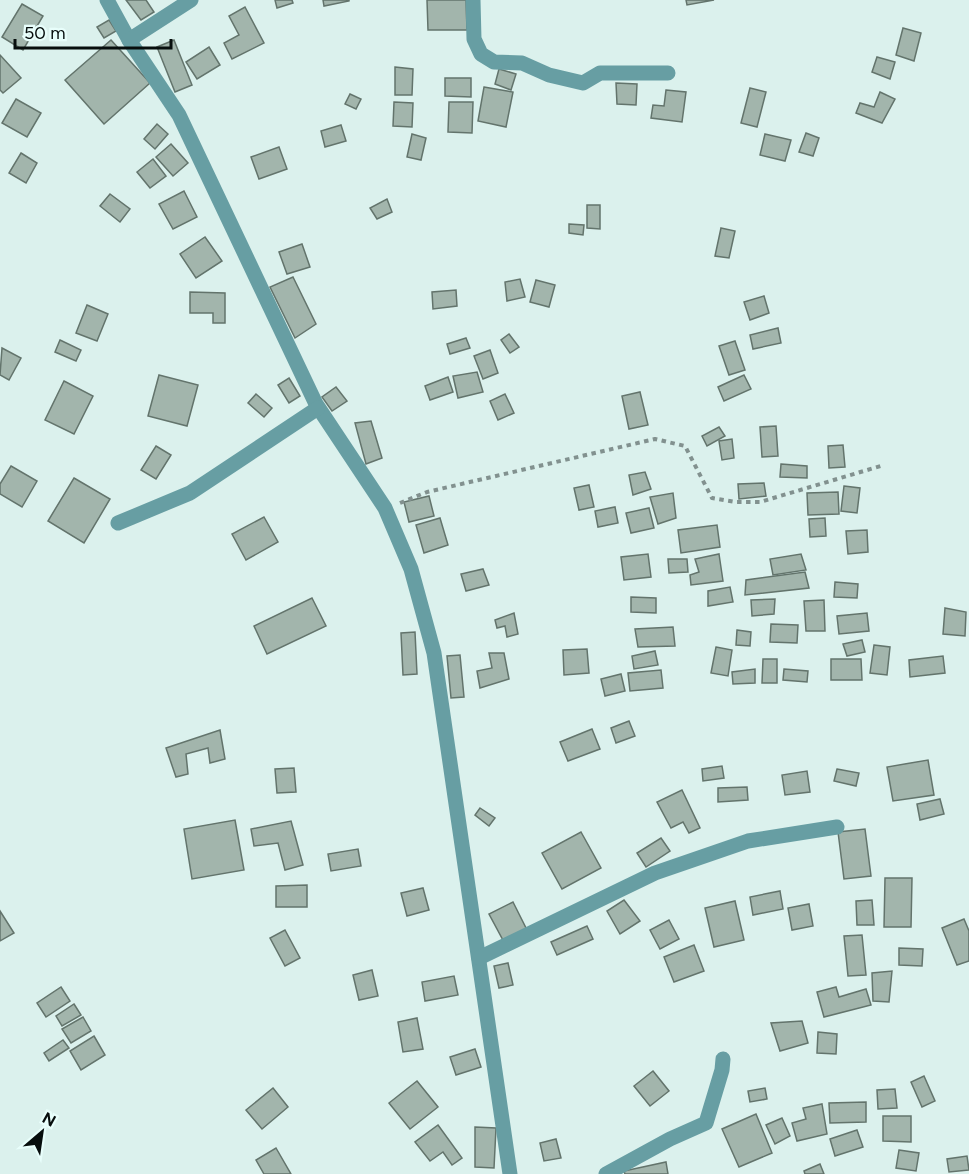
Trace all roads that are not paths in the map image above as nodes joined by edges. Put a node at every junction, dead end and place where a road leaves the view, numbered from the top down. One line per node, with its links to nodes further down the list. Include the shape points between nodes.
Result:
1 (107, 0): 4 (street)
2 (190, 0): 4 (street)
3 (473, 0): 5 (street, via 474,39 481,54 494,62 522,63 583,83 600,73)
4 (129, 40): 6 (street, via 179,115)
5 (668, 73)
6 (318, 408): 7 (street, via 190,493); 9 (street, via 385,508 411,569 434,653)
7 (118, 523)
8 (837, 827): 9 (street, via 748,841 655,873)
9 (479, 958): 11 (street)
10 (723, 1059): 12 (street, via 706,1123 669,1138)
11 (510, 1174)
12 (606, 1174)

